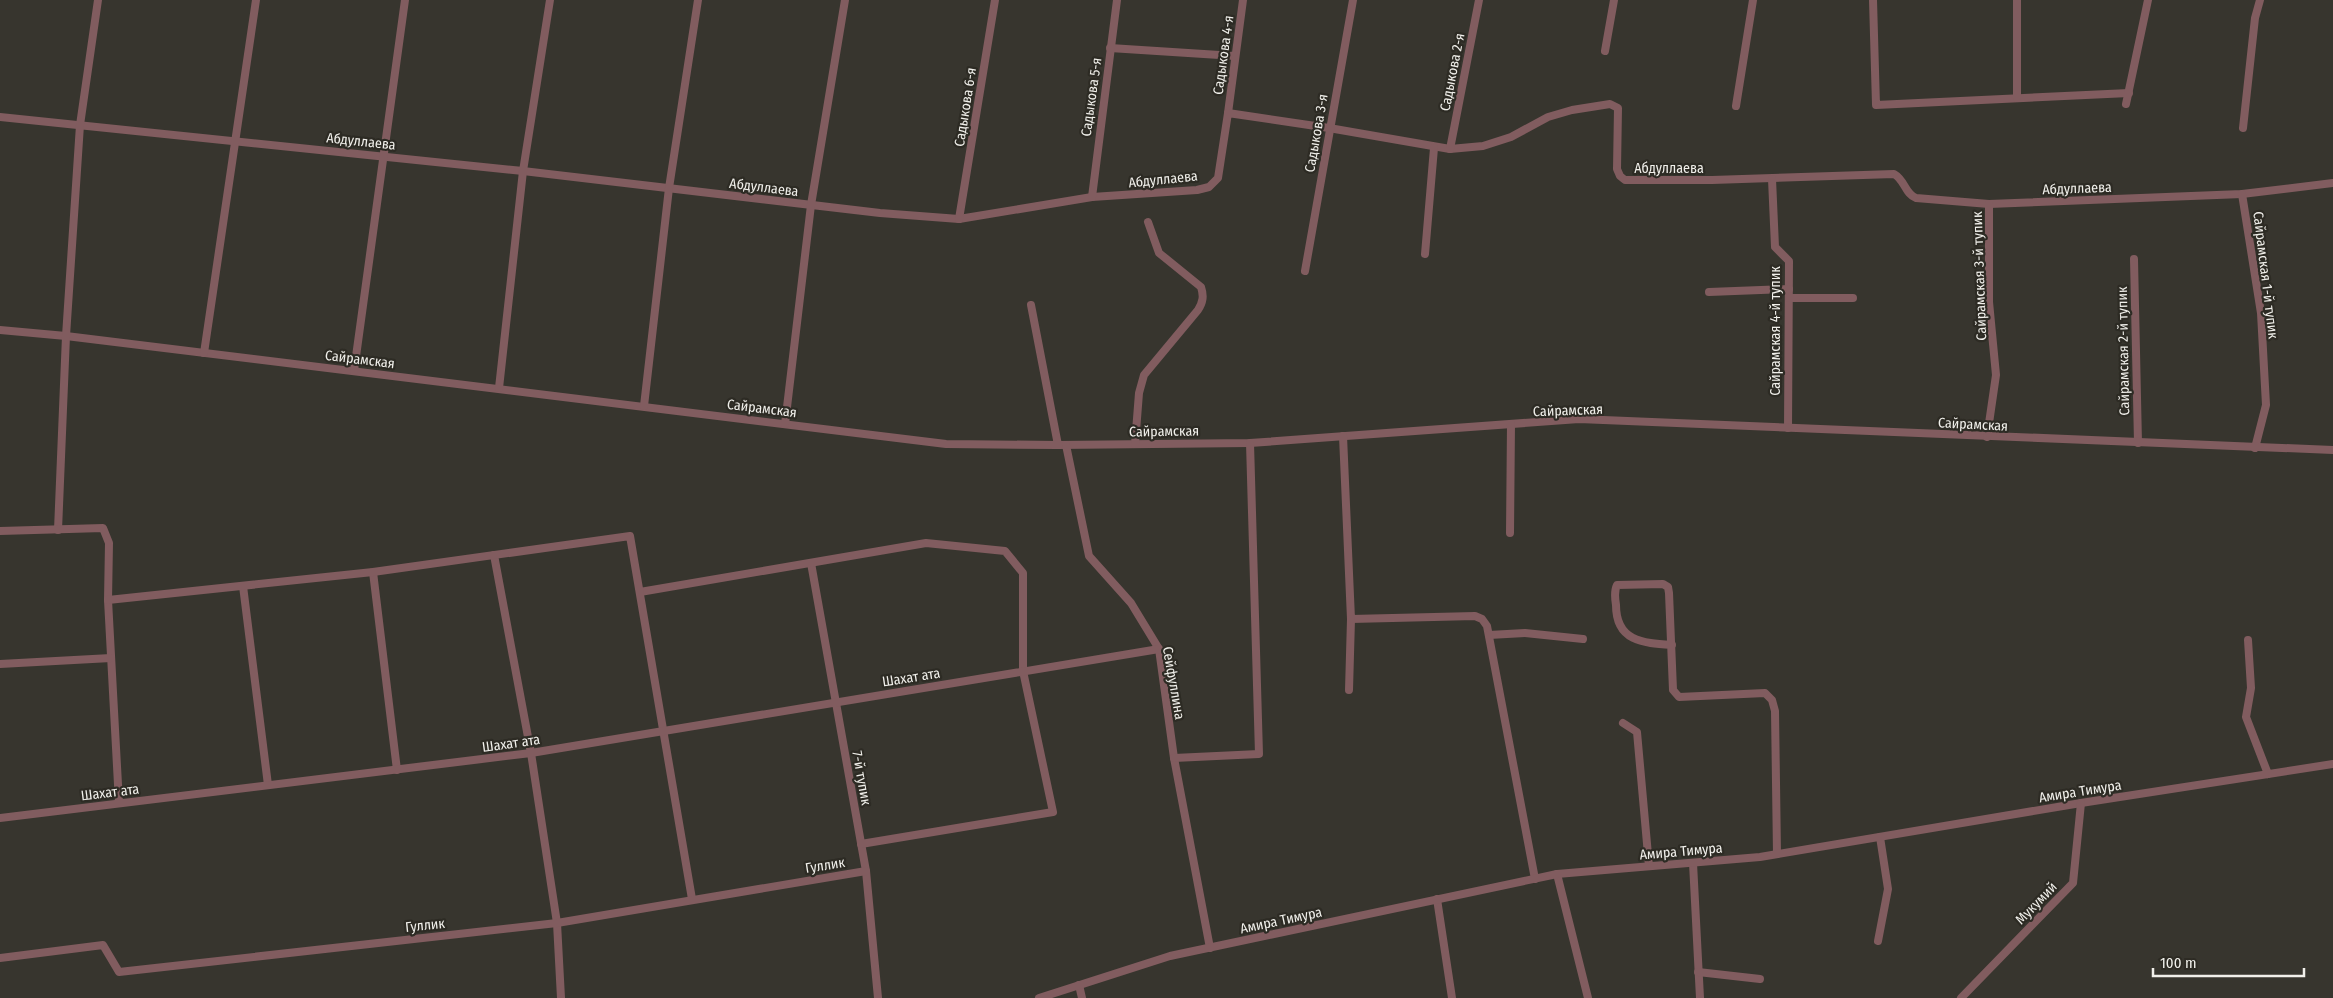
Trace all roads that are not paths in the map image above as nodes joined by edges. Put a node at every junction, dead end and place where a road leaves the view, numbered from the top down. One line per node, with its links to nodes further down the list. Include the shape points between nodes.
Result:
1 (98, 0): 27 (street)
2 (256, 0): 30 (street)
3 (406, 0): 33 (street)
4 (550, 0): 34 (street)
5 (698, 0): 37 (street)
6 (845, 0): 41 (street)
7 (995, 0): 42 (street, Садыкова 6-я)
8 (1117, 0): 18 (street, Садыкова 5-я)
9 (1243, 0): 20 (street, Садыкова 4-я)
10 (1353, 0): 28 (street, Садыкова 3-я)
11 (1479, 0): 32 (street, Садыкова 2-я)
12 (1614, 0): 19 (street)
13 (1754, 0): 24 (street)
14 (1873, 0): 22 (street, via 1876,106)
15 (2017, 0): 22 (street)
16 (2148, 0): 21 (street)
17 (2260, 0): 29 (street, via 2255,18)
18 (1110, 48): 20 (street); 39 (street, Садыкова 5-я)
19 (1605, 51)
20 (1236, 56): 25 (street, Садыкова 4-я)
21 (2129, 93): 22 (street); 23 (street)
22 (2017, 98)
23 (2126, 104)
24 (1736, 106)
25 (1228, 112): 28 (street, Абдуллаева); 39 (street, Абдуллаева, via 1218,178 1209,186 1197,190)
26 (0, 117): 27 (street, Абдуллаева)
27 (80, 125): 30 (street, Абдуллаева); 53 (street)
28 (1329, 128): 31 (street, Абдуллаева); 46 (street, Садыкова 3-я)
29 (2243, 128)
30 (234, 141): 33 (street, Абдуллаева); 54 (street)
31 (1434, 148): 32 (street, Абдуллаева); 44 (street)
32 (1450, 150): 35 (street, Абдуллаева, via 1492,143 1511,137 1548,117 1610,104 1618,108 1617,169 1626,180)
33 (382, 156): 34 (street, Абдуллаева); 55 (street)
34 (523, 171): 37 (street, Абдуллаева); 56 (street)
35 (1772, 179): 40 (street, Абдуллаева, via 1894,174 1916,198); 47 (street, Сайрамская 4-й тупик, via 1775,247 1789,261)
36 (2333, 182): 38 (street, Абдуллаева)
37 (669, 188): 41 (street, Абдуллаева); 57 (street)
38 (2242, 194): 40 (street, Абдуллаева); 67 (street, Сайрамская 1-й тупик, via 2261,313 2266,406)
39 (1092, 197): 42 (street, Абдуллаева)
40 (1989, 204): 62 (street, Сайрамская 3-й тупик, via 1989,302 1996,375)
41 (811, 205): 42 (street, Абдуллаева); 58 (street)
42 (959, 219)
43 (1148, 222): 65 (street, via 1159,253 1201,287 1204,294 1198,310 1144,376 1139,393)
44 (1425, 254)
45 (2134, 259): 64 (street, Сайрамская 2-й тупик)
46 (1305, 271)
47 (1789, 289): 48 (street); 49 (street, Сайрамская 4-й тупик)
48 (1710, 292)
49 (1789, 298): 50 (street); 60 (street, Сайрамская 4-й тупик)
50 (1853, 298)
51 (1031, 305): 66 (street, Сейфуллина)
52 (0, 330): 53 (street, Сайрамская)
53 (66, 336): 54 (street, Сайрамская); 69 (street)
54 (204, 352): 55 (street, Сайрамская)
55 (354, 371): 56 (street, Сайрамская)
56 (499, 388): 57 (street, Сайрамская)
57 (644, 406): 58 (street, Сайрамская)
58 (785, 424): 66 (street, Сайрамская, via 946,444)
59 (1511, 424): 60 (street, Сайрамская, via 1579,420); 61 (street, Сайрамская); 71 (street)
60 (1788, 428): 62 (street, Сайрамская)
61 (1343, 436): 63 (street, Сайрамская); 78 (street)
62 (1987, 438): 64 (street, Сайрамская)
63 (1250, 442): 65 (street, Сайрамская); 92 (street, via 1259,754)
64 (2138, 443): 67 (street, Сайрамская)
65 (1135, 444): 66 (street, Сайрамская)
66 (1062, 445): 83 (street, Сейфуллина, via 1089,556 1131,603)
67 (2255, 448): 68 (street, Сайрамская)
68 (2333, 450)
69 (58, 530): 70 (street); 77 (street, via 103,528 109,543)
70 (0, 531)
71 (1510, 533)
72 (494, 555): 74 (street); 76 (street, via 630,536); 91 (street)
73 (812, 563): 76 (street); 86 (street, via 926,543 1005,551 1023,573); 88 (street, 7-й тупик)
74 (373, 572): 75 (street); 94 (street)
75 (243, 586): 77 (street); 96 (street)
76 (640, 592): 90 (street)
77 (108, 600): 84 (street)
78 (1351, 619): 79 (street, via 1475,616 1482,619); 87 (street)
79 (1489, 634): 80 (street, via 1525,632); 107 (street)
80 (1583, 639)
81 (2248, 640): 95 (street, via 2251,688 2246,718)
82 (1672, 645): 82 (street, via 1668,587 1663,584 1617,586 1618,626 1641,643); 102 (street, via 1672,690 1678,696 1765,693 1772,700 1775,711)
83 (1158, 649): 86 (street, Шахат ата); 92 (street, Сейфуллина)
84 (111, 658): 85 (street); 97 (street)
85 (0, 664)
86 (1023, 671): 88 (street, Шахат ата); 101 (street, Гуллик, via 1053,812)
87 (1349, 690)
88 (835, 703): 90 (street, Шахат ата); 101 (street, 7-й тупик)
89 (1623, 722): 104 (street, via 1637,732)
90 (663, 731): 91 (street, Шахат ата); 108 (street)
91 (531, 753): 94 (street, Шахат ата); 110 (street)
92 (1174, 758): 112 (street, Сейфуллина)
93 (2333, 764): 95 (street, Амира Тимура)
94 (397, 770): 96 (street, Шахат ата)
95 (2268, 774): 98 (street, Амира Тимура)
96 (268, 785): 97 (street, Шахат ата)
97 (119, 803): 99 (street, Шахат ата)
98 (2081, 803): 100 (street, Амира Тимура); 124 (street, Мукумий, via 2073,883)
99 (0, 818)
100 (1880, 837): 102 (street, Амира Тимура); 111 (street, via 1888,889)
101 (861, 844): 105 (street, 7-й тупик)
102 (1777, 854): 103 (street, Амира Тимура)
103 (1692, 863): 104 (street, Амира Тимура); 114 (street)
104 (1649, 866): 106 (street, Амира Тимура)
105 (866, 871): 108 (street, Гуллик); 118 (street, 7-й тупик)
106 (1557, 874): 107 (street, Амира Тимура); 122 (street)
107 (1535, 879): 109 (street, Амира Тимура)
108 (692, 899): 110 (street, Гуллик)
109 (1437, 900): 112 (street, Амира Тимура); 121 (street)
110 (557, 923): 113 (street, Гуллик, via 119,972 103,946); 117 (street)
111 (1878, 941)
112 (1210, 948): 116 (street, Амира Тимура, via 1170,956)
113 (0, 958)
114 (1698, 972): 115 (street); 123 (street)
115 (1760, 979)
116 (1079, 985): 119 (street, Амира Тимура); 120 (street)
117 (562, 998)
118 (878, 998)
119 (1039, 998)
120 (1082, 998)
121 (1452, 998)
122 (1588, 998)
123 (1700, 998)
124 (1961, 998)

